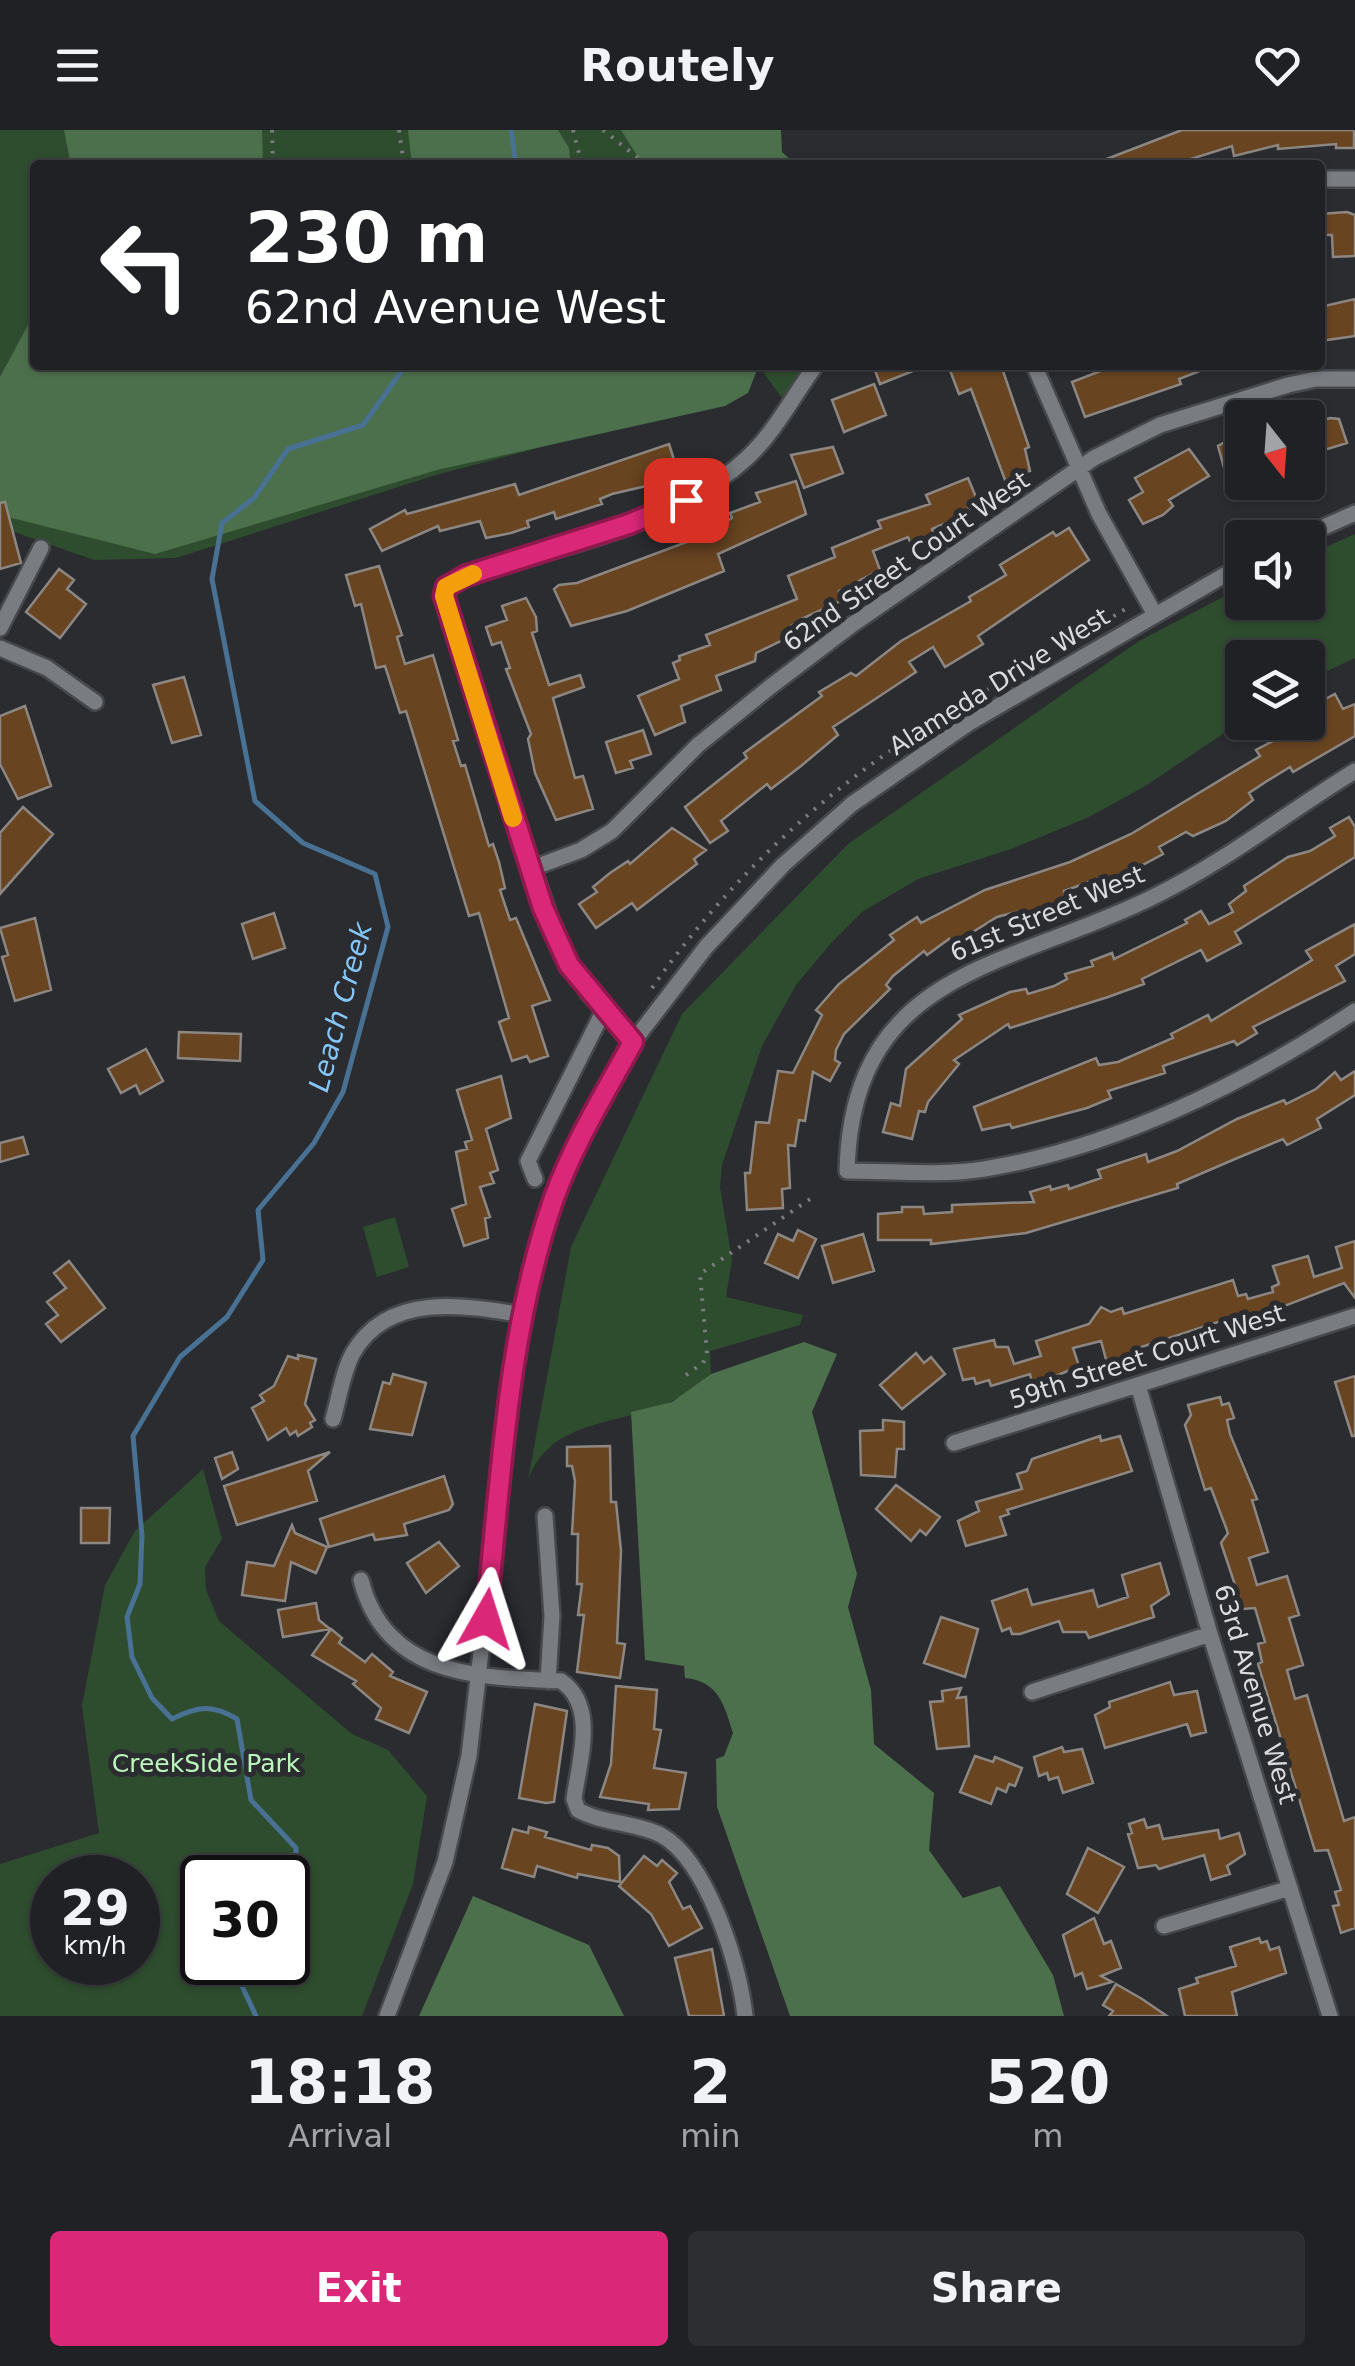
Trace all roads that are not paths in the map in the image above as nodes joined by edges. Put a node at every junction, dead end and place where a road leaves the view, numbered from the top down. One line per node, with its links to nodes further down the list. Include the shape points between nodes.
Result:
1 (1325, 179): 2 (street)
2 (1355, 179)
3 (813, 370): 16 (street, via 765,438 708,488 648,518 450,584 444,596 452,628)
4 (1036, 370): 6 (street)
5 (1355, 378): 6 (street, 62nd Street Court West, via 1288,385 1160,425 1122,440)
6 (1079, 471): 11 (street); 16 (street, 62nd Street Court West, via 853,624 698,744 612,830)
7 (1355, 513): 8 (street)
8 (1325, 526)
9 (40, 548): 12 (street)
10 (1225, 574): 11 (street, Alameda Drive West)
11 (1154, 613): 19 (street, Alameda Drive West, via 969,723 852,804 706,947)
12 (0, 628)
13 (0, 648): 14 (street, via 47,668)
14 (95, 702)
15 (1355, 771): 17 (street, 61st Street West, via 1158,895 972,969 929,994 888,1036 863,1080 847,1171 955,1172 1062,1148 1229,1084)
16 (530, 869): 18 (street, via 569,965)
17 (1355, 1011)
18 (604, 1012): 19 (street); 20 (street, via 528,1160)
19 (633, 1042): 21 (street, Alameda Drive West, via 568,1163)
20 (535, 1179)
21 (522, 1315): 24 (street, via 443,1304 389,1320 352,1354); 29 (street, Alameda Drive West)
22 (1355, 1316): 23 (street, 59th Street Court West)
23 (1138, 1384): 25 (street, 59th Street Court West); 28 (street, 63rd Avenue West)
24 (333, 1419)
25 (954, 1443)
26 (545, 1516): 30 (street, via 552,1616)
27 (361, 1580): 29 (street, via 376,1621 414,1657)
28 (1210, 1634): 31 (street); 32 (street, 63rd Avenue West)
29 (480, 1676): 30 (street); 34 (street, Alameda Drive West, via 444,1862)
30 (548, 1680): 35 (street, via 571,1688 582,1709 578,1810 661,1835 684,1853 736,1965)
31 (1032, 1692)
32 (1290, 1888): 33 (street); 36 (street, 63rd Avenue West)
33 (1164, 1926)
34 (387, 2016)
35 (745, 2016)
36 (1330, 2016)

